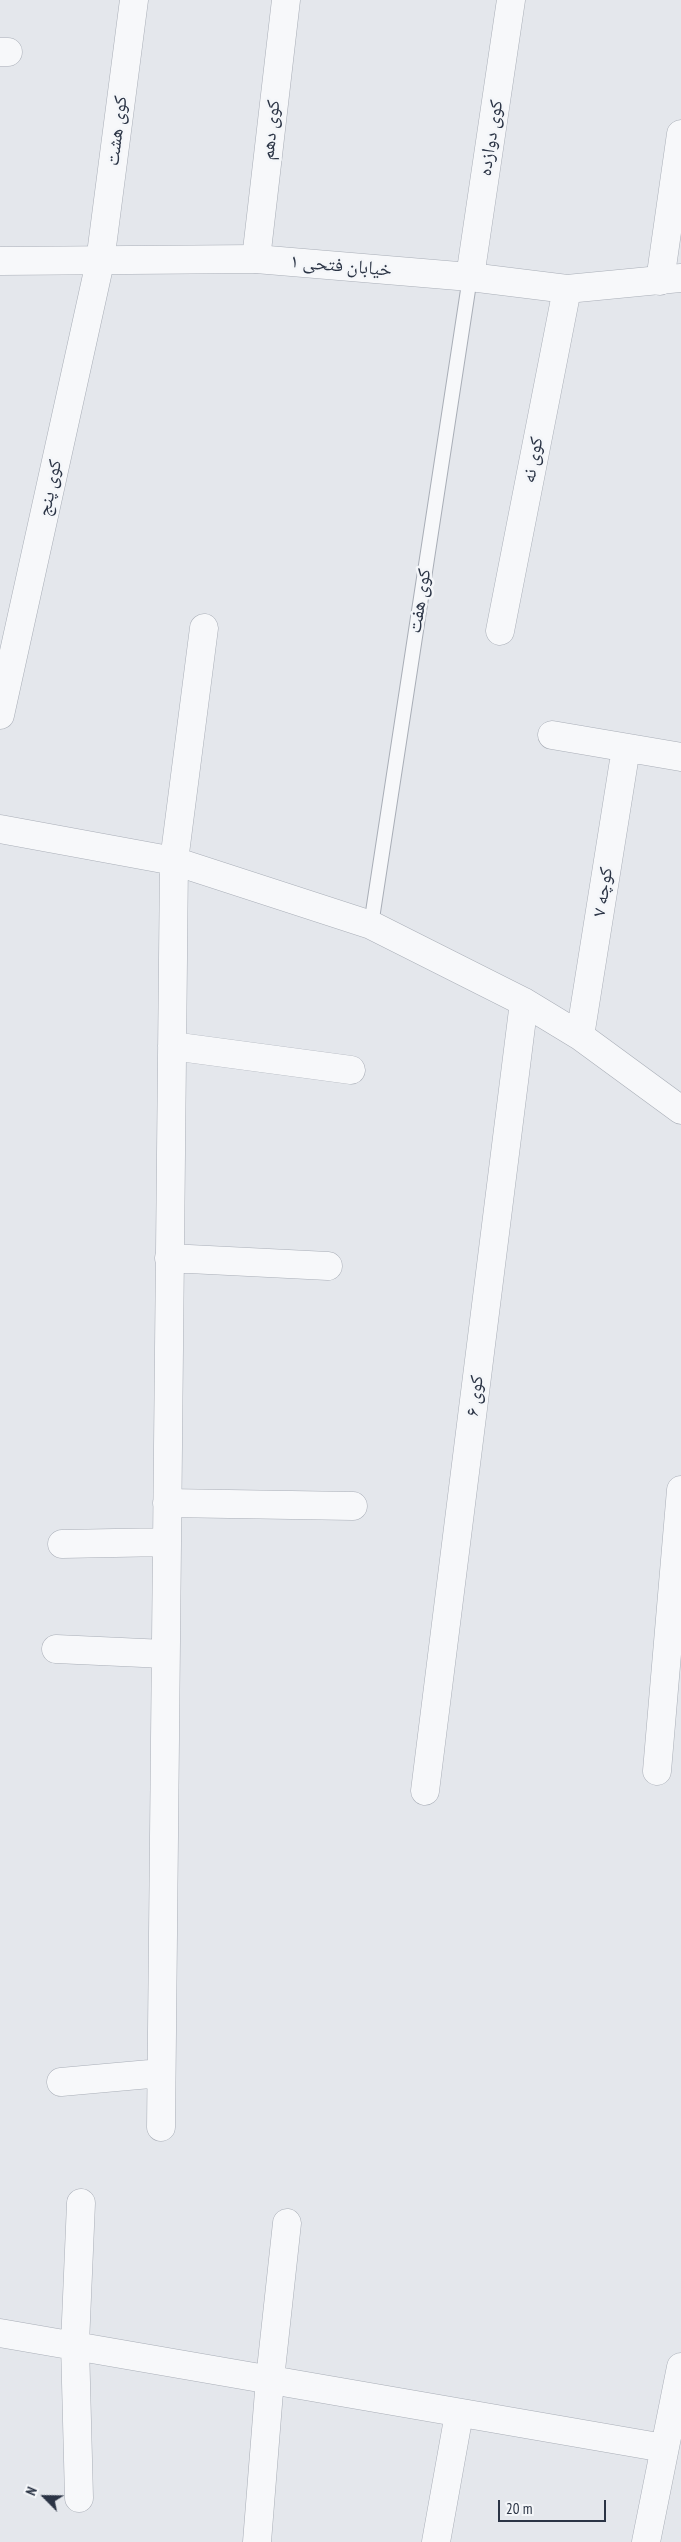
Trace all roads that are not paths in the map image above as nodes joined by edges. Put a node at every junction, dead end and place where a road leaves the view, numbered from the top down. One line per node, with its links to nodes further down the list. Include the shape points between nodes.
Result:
1 (134, 0): 7 (street, کوی هشت)
2 (286, 0): 5 (street, کوی دهم)
3 (511, 0): 8 (street, کوی دوازده)
4 (681, 134): 9 (street)
5 (256, 259): 7 (street, خیابان فتحی ۱); 8 (street, خیابان فتحی ۱)
6 (0, 261): 7 (street, خیابان فتحی ۱)
7 (100, 262): 13 (street, کوی پنج)
8 (470, 277): 10 (street, خیابان فتحی ۱); 19 (lane, کوی هفت)
9 (670, 279): 10 (street, خیابان فتحی ۱)
10 (567, 289): 12 (street, کوی نه)
11 (204, 628): 18 (street)
12 (500, 631)
13 (0, 715)
14 (552, 735): 15 (street)
15 (626, 748): 16 (street); 21 (street, کوچه ۷)
16 (681, 757)
17 (0, 829): 18 (street)
18 (174, 862): 19 (street); 22 (street)
19 (371, 925): 20 (street)
20 (524, 1002): 21 (street); 35 (street, کوی ۶)
21 (580, 1036): 24 (street)
22 (172, 1046): 23 (street); 25 (street)
23 (351, 1070)
24 (681, 1110)
25 (169, 1258): 26 (street); 28 (street)
26 (328, 1266)
27 (681, 1490): 34 (street)
28 (167, 1503): 29 (street); 30 (street)
29 (353, 1506)
30 (167, 1542): 31 (street); 33 (street)
31 (62, 1544)
32 (56, 1649): 33 (street)
33 (166, 1654): 36 (street)
34 (657, 1771)
35 (425, 1791)
36 (161, 2073): 37 (street); 38 (street)
37 (61, 2082)
38 (161, 2127)
39 (81, 2203): 42 (street)
40 (288, 2223): 44 (street)
41 (0, 2333): 42 (street)
42 (75, 2344): 44 (street); 47 (street)
43 (681, 2367): 46 (street)
44 (270, 2379): 45 (street); 48 (street)
45 (459, 2414): 46 (street); 49 (street)
46 (664, 2448): 50 (street)
47 (79, 2498)
48 (257, 2542)
49 (436, 2542)
50 (646, 2542)

